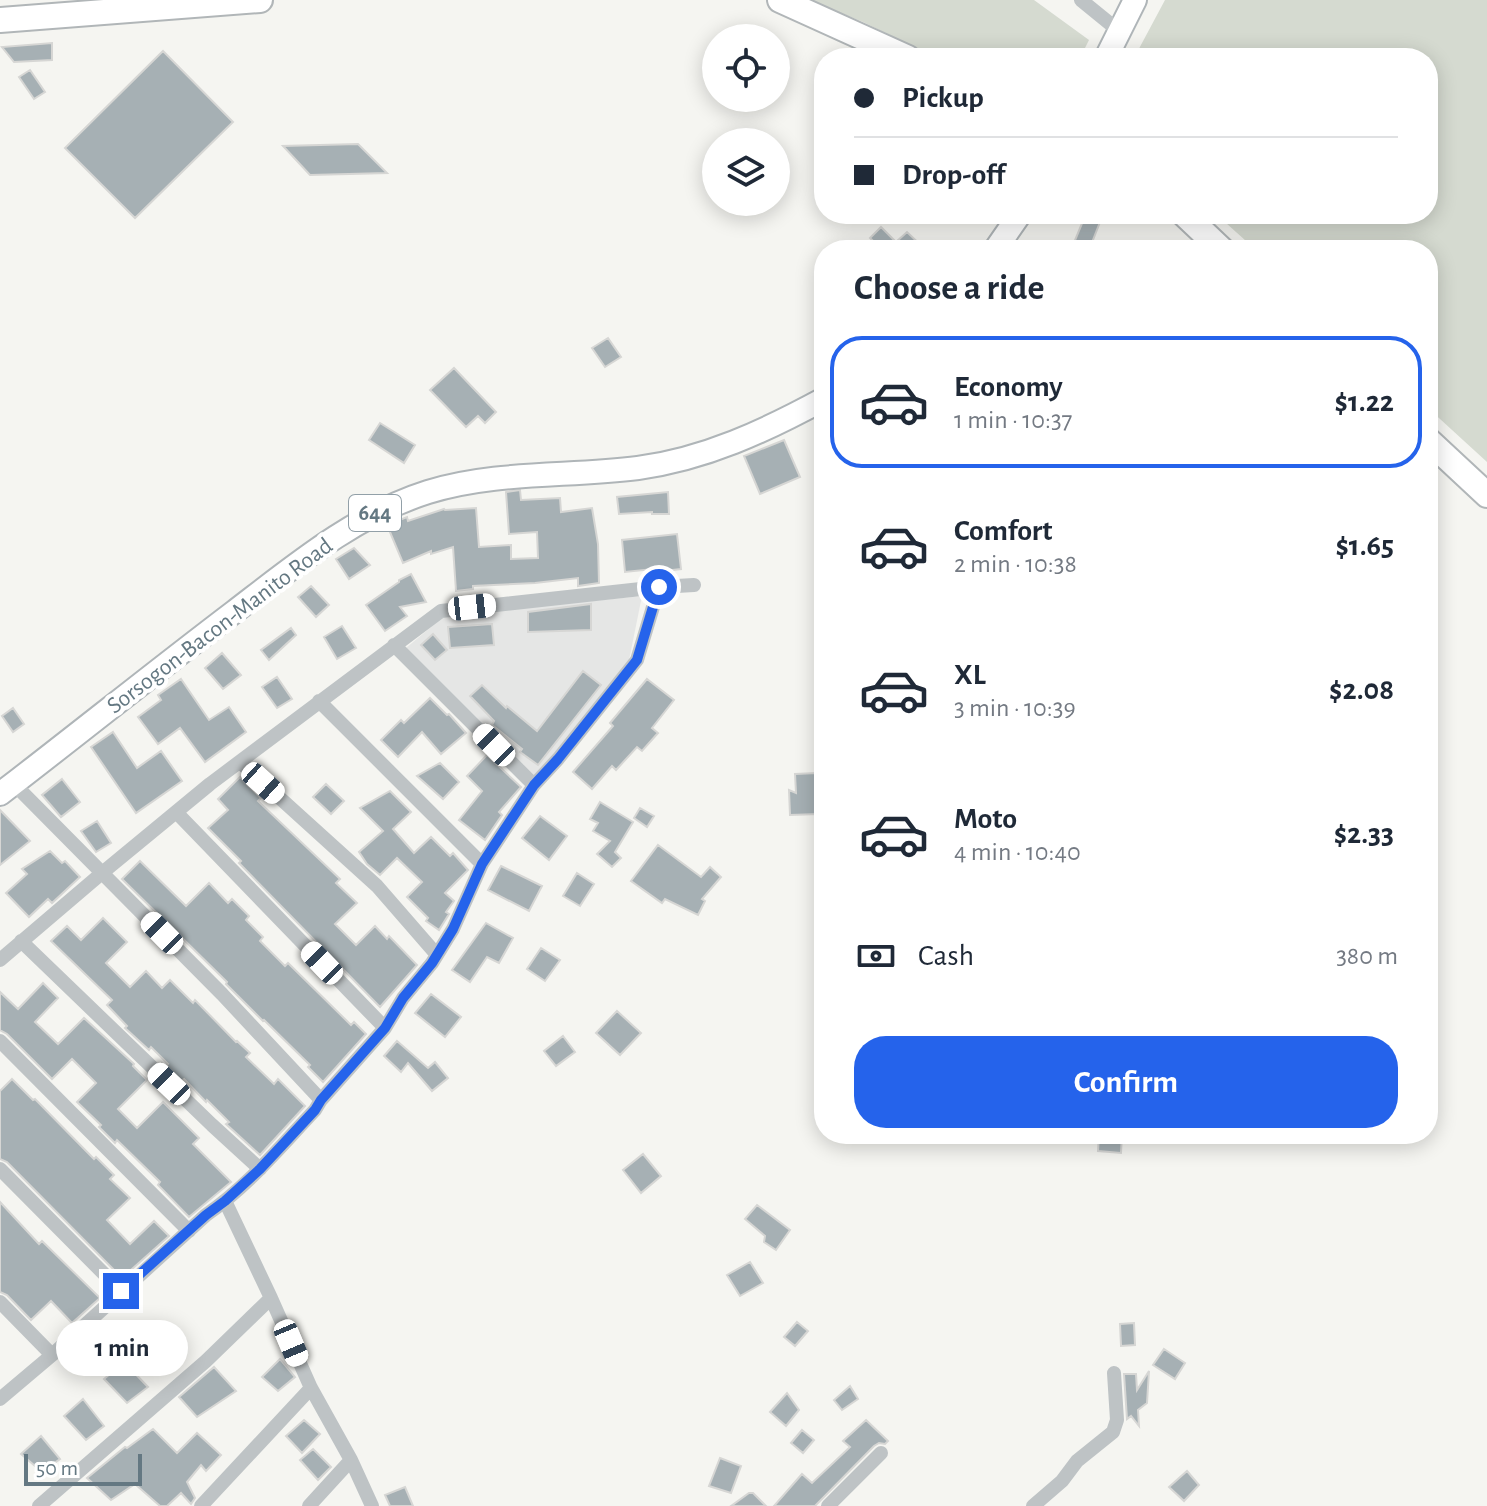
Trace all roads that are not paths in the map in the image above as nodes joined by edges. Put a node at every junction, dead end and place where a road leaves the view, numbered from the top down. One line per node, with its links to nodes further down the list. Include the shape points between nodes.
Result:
1 (260, 0): 5 (highway)
2 (780, 0): 7 (highway)
3 (1081, 0): 6 (street)
4 (1135, 0): 6 (main road)
5 (0, 20)
6 (1119, 31): 8 (main road)
7 (886, 48)
8 (1111, 48)
9 (1195, 224): 10 (highway)
10 (1211, 240)
11 (814, 404): 20 (main road, Sorsogon-Bacon-Manito Road / 644, via 758,434 675,461 463,483 381,509 261,591)
12 (1438, 449): 13 (highway)
13 (1487, 495)
14 (694, 585): 15 (street)
15 (659, 587): 16 (street, via 441,611); 19 (street, via 637,660)
16 (394, 645): 17 (street); 19 (street)
17 (319, 701): 18 (street); 22 (street)
18 (240, 762): 21 (street); 25 (street, via 377,886)
19 (534, 785): 22 (street)
20 (7, 789): 23 (street)
21 (176, 812): 23 (street); 27 (street)
22 (482, 864): 25 (street)
23 (102, 873): 24 (street); 29 (street)
24 (21, 941): 26 (street); 31 (street)
25 (437, 955): 27 (street)
26 (0, 960)
27 (385, 1028): 29 (street)
28 (0, 1041): 33 (street)
29 (321, 1100): 31 (street)
30 (0, 1169): 34 (street)
31 (260, 1169): 32 (street)
32 (225, 1201): 33 (street); 35 (street)
33 (189, 1231): 34 (street)
34 (121, 1291): 37 (street)
35 (271, 1298): 39 (street); 43 (street)
36 (0, 1302): 37 (street)
37 (52, 1355): 40 (street)
38 (1114, 1373): 48 (street, via 1113,1432)
39 (311, 1388): 42 (street); 44 (street)
40 (0, 1399)
41 (881, 1453): 47 (street)
42 (351, 1460): 45 (street); 46 (street)
43 (39, 1506)
44 (201, 1506)
45 (309, 1506)
46 (372, 1506)
47 (828, 1506)
48 (1033, 1506)

